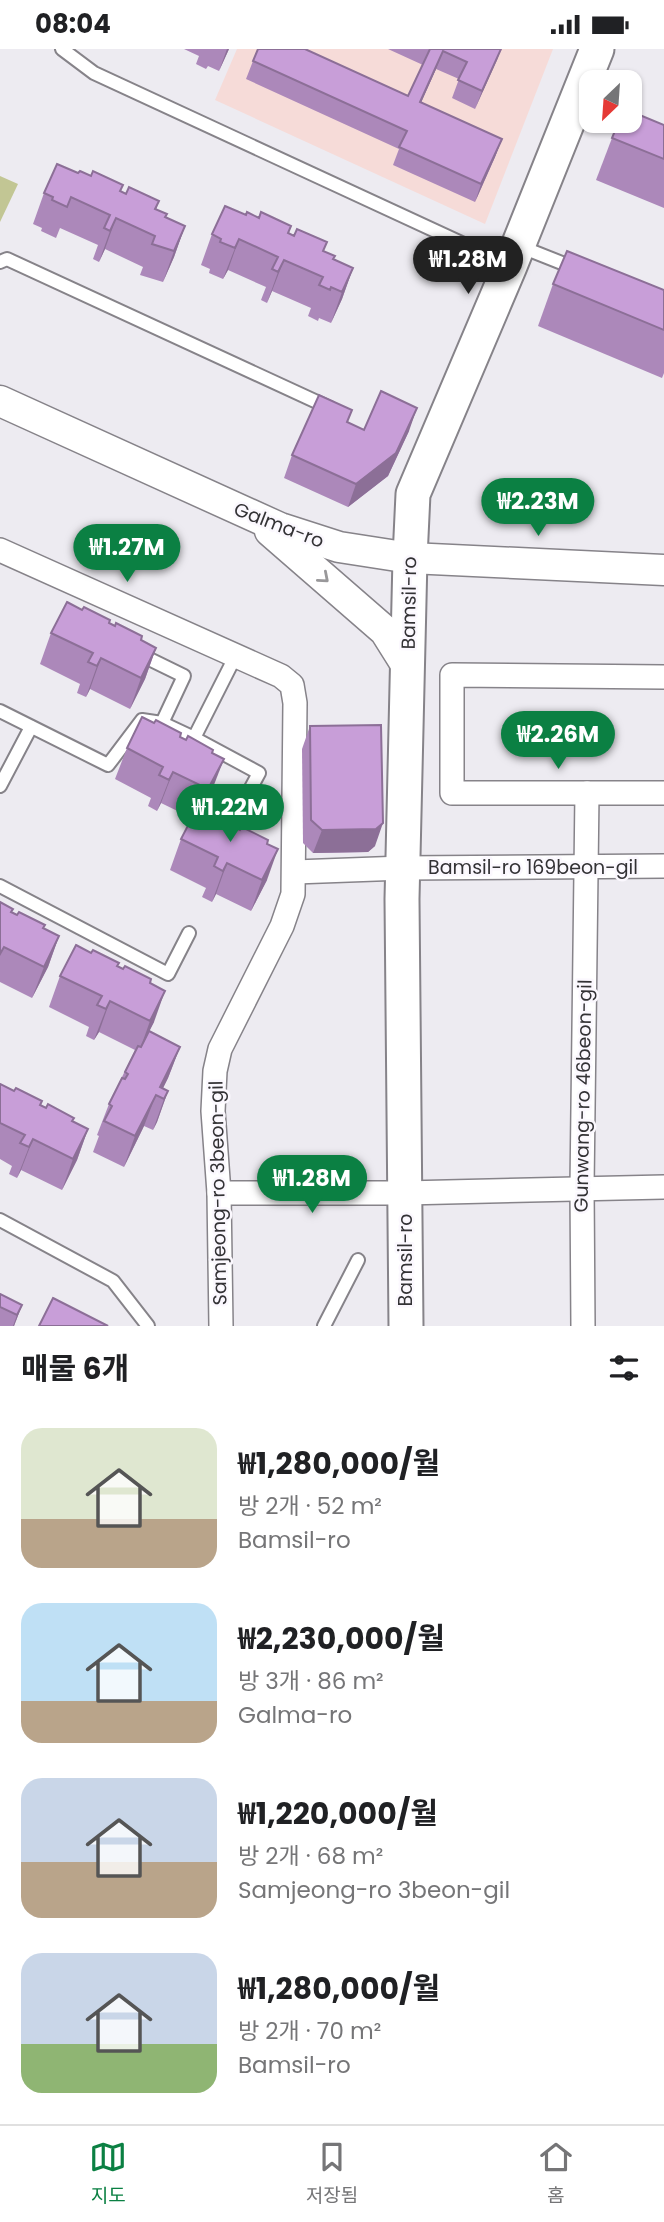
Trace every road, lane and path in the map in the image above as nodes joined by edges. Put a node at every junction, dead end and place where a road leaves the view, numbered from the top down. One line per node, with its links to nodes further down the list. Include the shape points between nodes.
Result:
1 (62, 49): 3 (lane, via 94,73)
2 (597, 49): 3 (main road, Bamsil-ro)
3 (514, 256): 5 (lane); 10 (main road, Bamsil-ro, via 413,494)
4 (0, 262): 7 (lane, via 7,259)
5 (591, 275)
6 (0, 401): 8 (street, Galma-ro)
7 (332, 409)
8 (254, 517): 10 (street, Galma-ro, via 329,544); 14 (street, one-way to 14, via 385,631)
9 (0, 550): 13 (street, Samjeong-ro 3beon-gil)
10 (410, 558): 11 (street, Galma-ro); 14 (main road, Bamsil-ro)
11 (664, 570)
12 (127, 647): 17 (lane, via 184,676)
13 (235, 657): 19 (lane); 27 (street, Samjeong-ro 3beon-gil, via 292,685)
14 (407, 666): 26 (main road, Bamsil-ro)
15 (664, 677): 21 (street, via 452,675 453,793)
16 (0, 711): 18 (lane)
17 (162, 723): 18 (lane, via 142,720 108,765); 19 (lane)
18 (31, 727): 20 (lane)
19 (194, 738): 23 (lane, via 259,773)
20 (0, 786)
21 (587, 793): 22 (street); 24 (street, Gunwang-ro 46beon-gil)
22 (664, 793)
23 (223, 840)
24 (586, 866): 25 (street, Bamsil-ro 169beon-gil); 26 (street, Bamsil-ro 169beon-gil); 30 (street, Gunwang-ro 46beon-gil)
25 (664, 866)
26 (403, 868): 27 (street, Bamsil-ro 169beon-gil); 33 (main road, Bamsil-ro)
27 (295, 872): 32 (street, Samjeong-ro 3beon-gil, via 282,926 217,1062 213,1111)
28 (0, 886): 29 (lane, via 168,974)
29 (189, 933)
30 (582, 1187): 31 (street); 33 (street); 40 (street, Gunwang-ro 46beon-gil)
31 (664, 1187)
32 (219, 1193): 33 (street, Bamsil-ro); 37 (street, Samjeong-ro 3beon-gil)
33 (405, 1193): 39 (main road, Bamsil-ro)
34 (0, 1220): 36 (lane, via 113,1281)
35 (358, 1260): 38 (lane)
36 (148, 1326)
37 (221, 1326)
38 (324, 1326)
39 (406, 1326)
40 (583, 1326)

